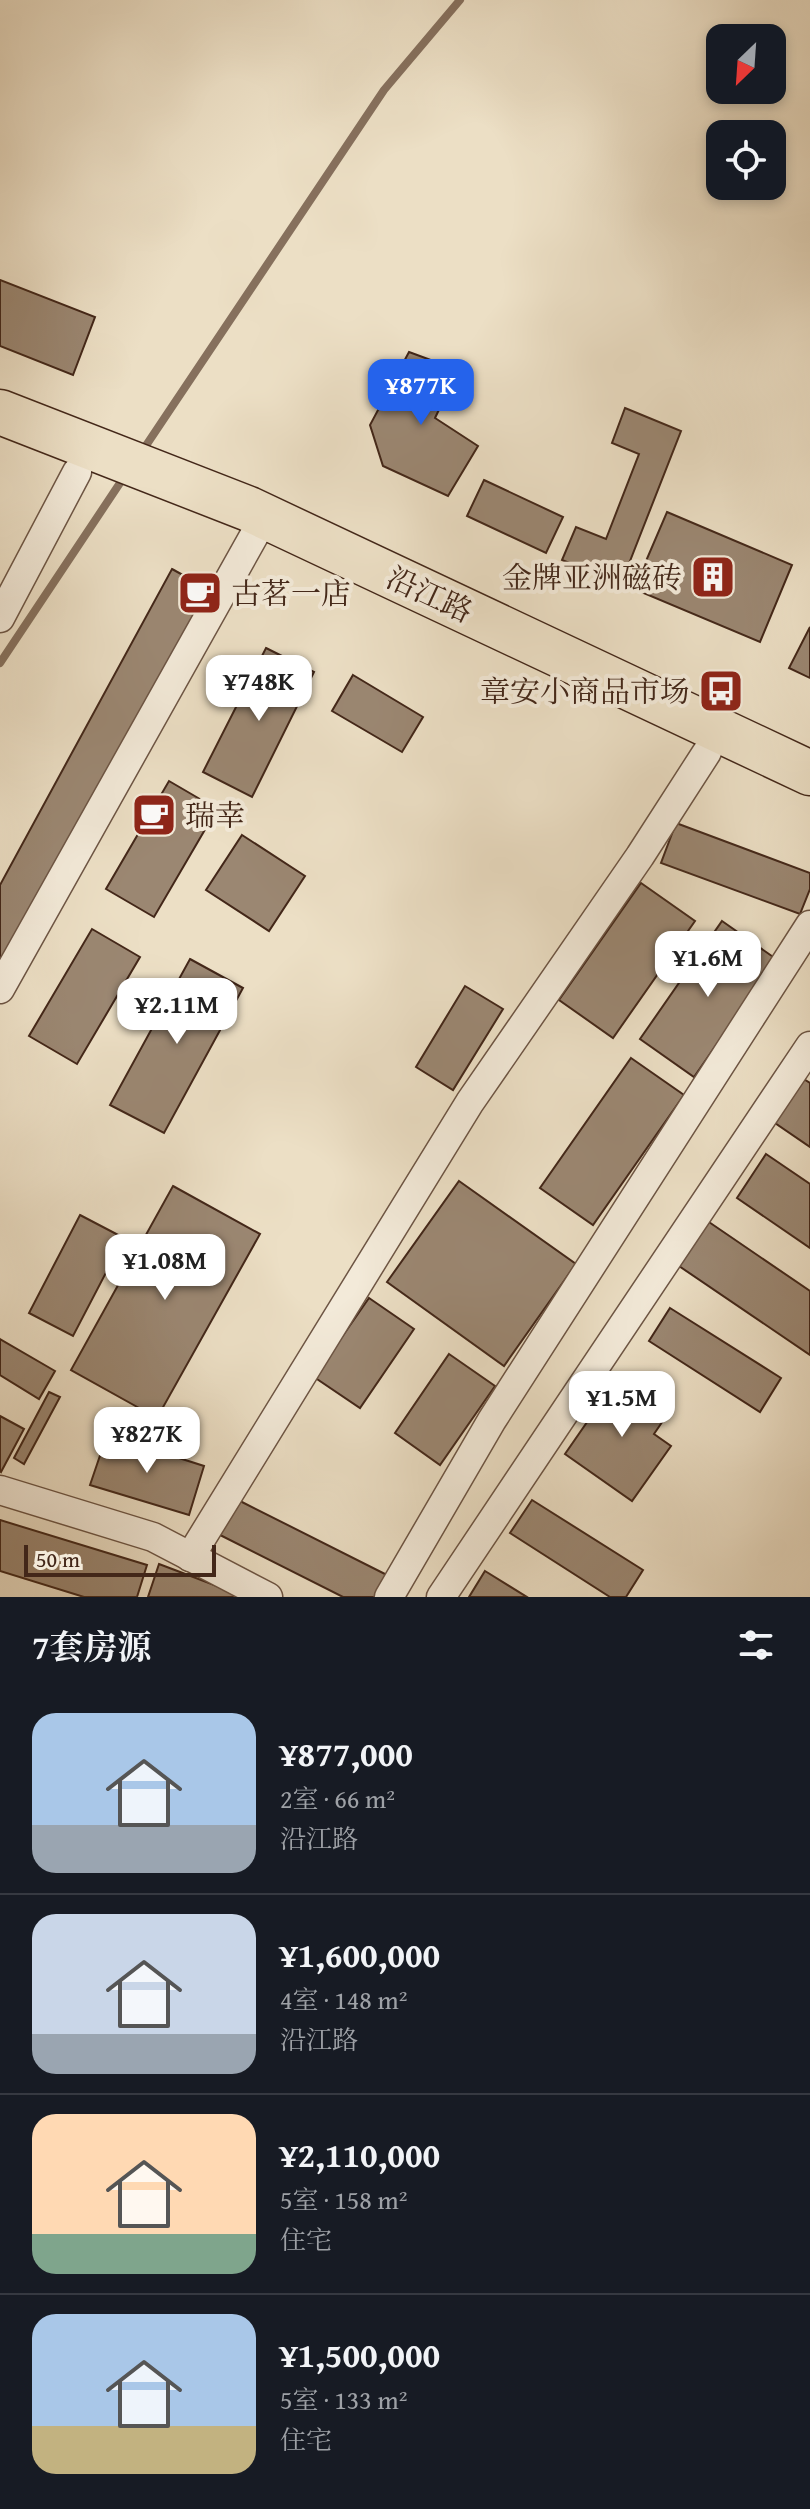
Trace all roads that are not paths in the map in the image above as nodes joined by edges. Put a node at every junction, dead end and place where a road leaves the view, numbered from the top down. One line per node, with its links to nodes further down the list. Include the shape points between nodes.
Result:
1 (0, 412): 3 (main road, 沿江路)
2 (0, 441): 3 (main road, 沿江路)
3 (99, 470): 4 (main road, 沿江路); 5 (street)
4 (251, 525): 6 (main road, 沿江路); 7 (main road, 沿江路); 10 (street)
5 (0, 618)
6 (707, 752): 8 (main road, 沿江路); 13 (street, via 470,1102)
7 (810, 773)
8 (810, 801)
9 (810, 925): 15 (street, via 492,1420)
10 (0, 989)
11 (810, 1046): 16 (street)
12 (0, 1490): 13 (street, via 153,1537)
13 (190, 1557): 14 (street)
14 (268, 1597)
15 (389, 1597)
16 (441, 1597)

